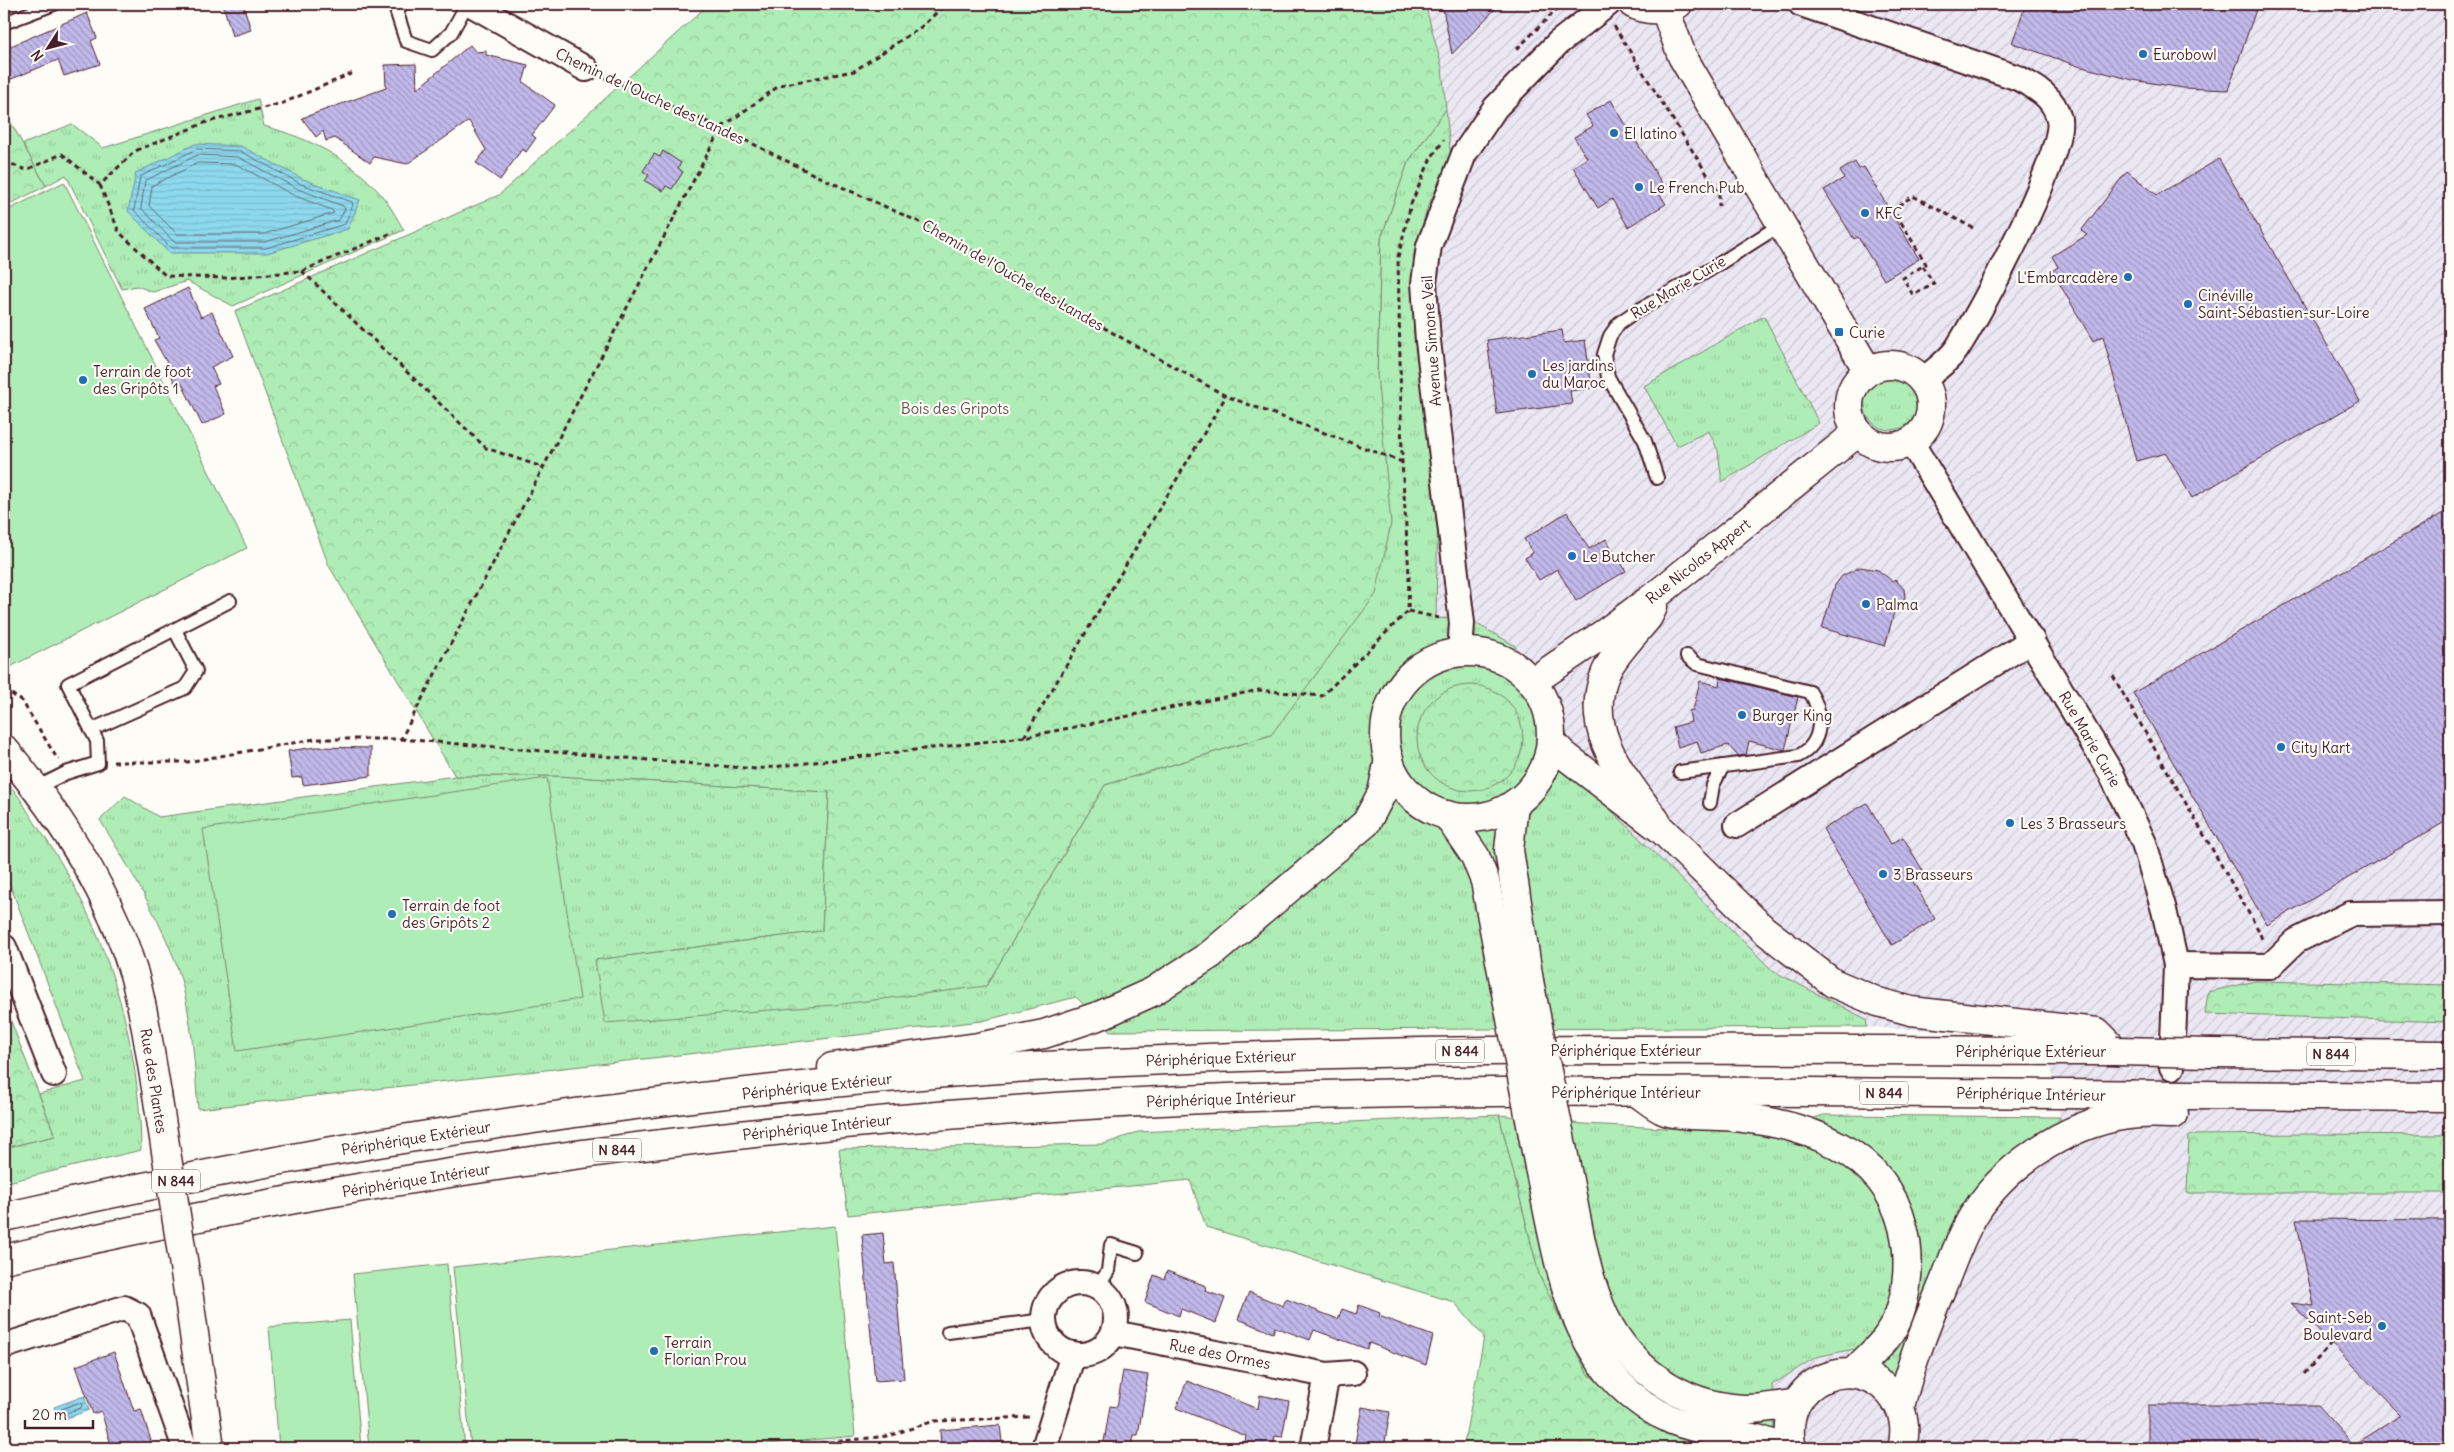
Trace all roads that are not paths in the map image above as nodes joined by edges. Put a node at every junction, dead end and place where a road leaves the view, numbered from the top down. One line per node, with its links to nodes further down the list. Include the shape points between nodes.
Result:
1 (54, 4): 9 (lane)
2 (401, 4): 3 (lane, via 396,13 406,41 432,50 451,33)
3 (467, 4)
4 (471, 4): 10 (street, Chemin de l'Ouche des Landes)
5 (1633, 4): 8 (main road, via 1651,10)
6 (1801, 4): 13 (street, via 2018,78 2042,91 2058,115 2060,131 2053,155 2014,244 1956,351)
7 (1605, 6): 21 (street, Avenue Simone Veil, via 1558,43 1495,108 1464,154 1428,246 1424,283 1428,341 1462,623)
8 (1671, 6): 11 (main road, via 1682,56)
9 (4, 23)
10 (586, 69)
11 (1782, 224): 12 (main road); 16 (lane, Rue Marie Curie, via 1632,314 1619,323 1610,336 1604,354 1608,377 1645,441)
12 (1868, 371): 13 (main road, via 1882,365 1897,365); 14 (main road, via 1854,385 1849,402 1851,420)
13 (1923, 380): 15 (main road, via 1931,397 1932,411 1924,430)
14 (1858, 432): 15 (main road, via 1874,444 1885,447); 17 (main road, Rue Nicolas Appert)
15 (1911, 442): 20 (street, Rue Marie Curie)
16 (1658, 478)
17 (1660, 592): 23 (main road, Rue Nicolas Appert); 35 (main road, via 1648,617 1607,671 1599,698 1598,723 1607,750)
18 (230, 601): 19 (lane)
19 (174, 630): 24 (lane, via 196,671 185,688); 24 (lane, via 68,684)
20 (2032, 640): 34 (street); 38 (street, Rue Marie Curie, via 2111,773 2144,843)
21 (1460, 652): 23 (main road, via 1492,655 1514,666); 27 (main road, via 1422,666 1404,682 1395,696 1385,727)
22 (1687, 656): 28 (lane, via 1697,664 1805,690 1817,703 1819,729 1808,752)
23 (1532, 682): 25 (main road, via 1550,720)
24 (91, 730): 30 (lane, via 97,741 98,763 66,773)
25 (1551, 741): 32 (main road, via 1540,777); 35 (main road, via 1563,754)
26 (4, 749): 30 (main road, Rue des Plantes)
27 (1389, 759): 33 (main road, via 1405,789 1431,809); 44 (main road, via 1382,793 1366,823 1210,955 1152,992 1101,1015 1044,1034 978,1047 834,1065)
28 (1723, 766): 29 (lane); 31 (lane, via 1713,785)
29 (1680, 772)
30 (36, 788): 63 (main road, Rue des Plantes, bridge, via 86,864 125,948 141,1005)
31 (1710, 803)
32 (1514, 804): 33 (main road, via 1482,817); 39 (main road, via 1508,850)
33 (1447, 815): 39 (main road, via 1475,856)
34 (1737, 825)
35 (1662, 830): 40 (main road, via 1763,929 1833,983 1878,1002 1911,1011 2097,1032)
36 (2450, 913): 38 (street, via 2350,914 2296,940 2270,966)
37 (4, 947): 43 (street)
38 (2176, 965): 42 (street, Rue Marie Curie)
39 (1517, 982): 60 (main road, bridge, via 1566,1166 1590,1275 1600,1306 1616,1336 1639,1365 1666,1386 1704,1402 1744,1410); 66 (main road, bridge, via 1539,1166 1564,1281 1584,1335 1606,1370 1655,1412 1699,1429 1757,1439)
40 (2116, 1051): 41 (main road, Périphérique Extérieur / N 844, bridge); 44 (main road, Périphérique Extérieur / N 844, via 1608,1050 1335,1054 1048,1066)
41 (2450, 1055)
42 (2172, 1067)
43 (54, 1074)
44 (805, 1086): 48 (main road, Périphérique Extérieur / N 844, via 462,1130 262,1164)
45 (1635, 1091): 47 (main road, Périphérique Intérieur / N 844); 50 (main road, Périphérique Intérieur / N 844, via 1228,1098 994,1111 844,1124 471,1170 231,1211); 58 (main road, via 1664,1111 1783,1124 1816,1134 1851,1154 1877,1176 1900,1216 1908,1255 1906,1277 1900,1308 1888,1336)
46 (2450, 1097): 47 (main road, via 2317,1096 2212,1105)
47 (2136, 1104): 61 (main road, via 2068,1134 2027,1159 1989,1195 1960,1242 1912,1362)
48 (4, 1217)
49 (1137, 1253): 51 (lane, via 1111,1245 1108,1271)
50 (4, 1259)
51 (1098, 1287): 52 (street, via 1071,1284 1053,1295 1046,1306); 54 (street, via 1108,1295 1116,1315)
52 (1044, 1320): 53 (lane); 56 (street, via 1048,1335 1060,1348)
53 (948, 1332)
54 (1114, 1333): 56 (street, via 1104,1346 1088,1354); 59 (street, Rue des Ormes)
55 (4, 1346): 62 (street, via 124,1308 138,1315)
56 (1073, 1354): 64 (street)
57 (1353, 1373): 59 (street, Rue des Ormes)
58 (1853, 1373): 60 (main road, via 1836,1374 1820,1380 1806,1390); 61 (main road, via 1881,1384)
59 (1326, 1375): 65 (street)
60 (1796, 1404): 67 (main road, via 1789,1427)
61 (1900, 1407): 68 (main road, via 1904,1430)
62 (185, 1448)
63 (210, 1448)
64 (1044, 1448)
65 (1313, 1448)
66 (1786, 1448)
67 (1792, 1448)
68 (1902, 1448)

